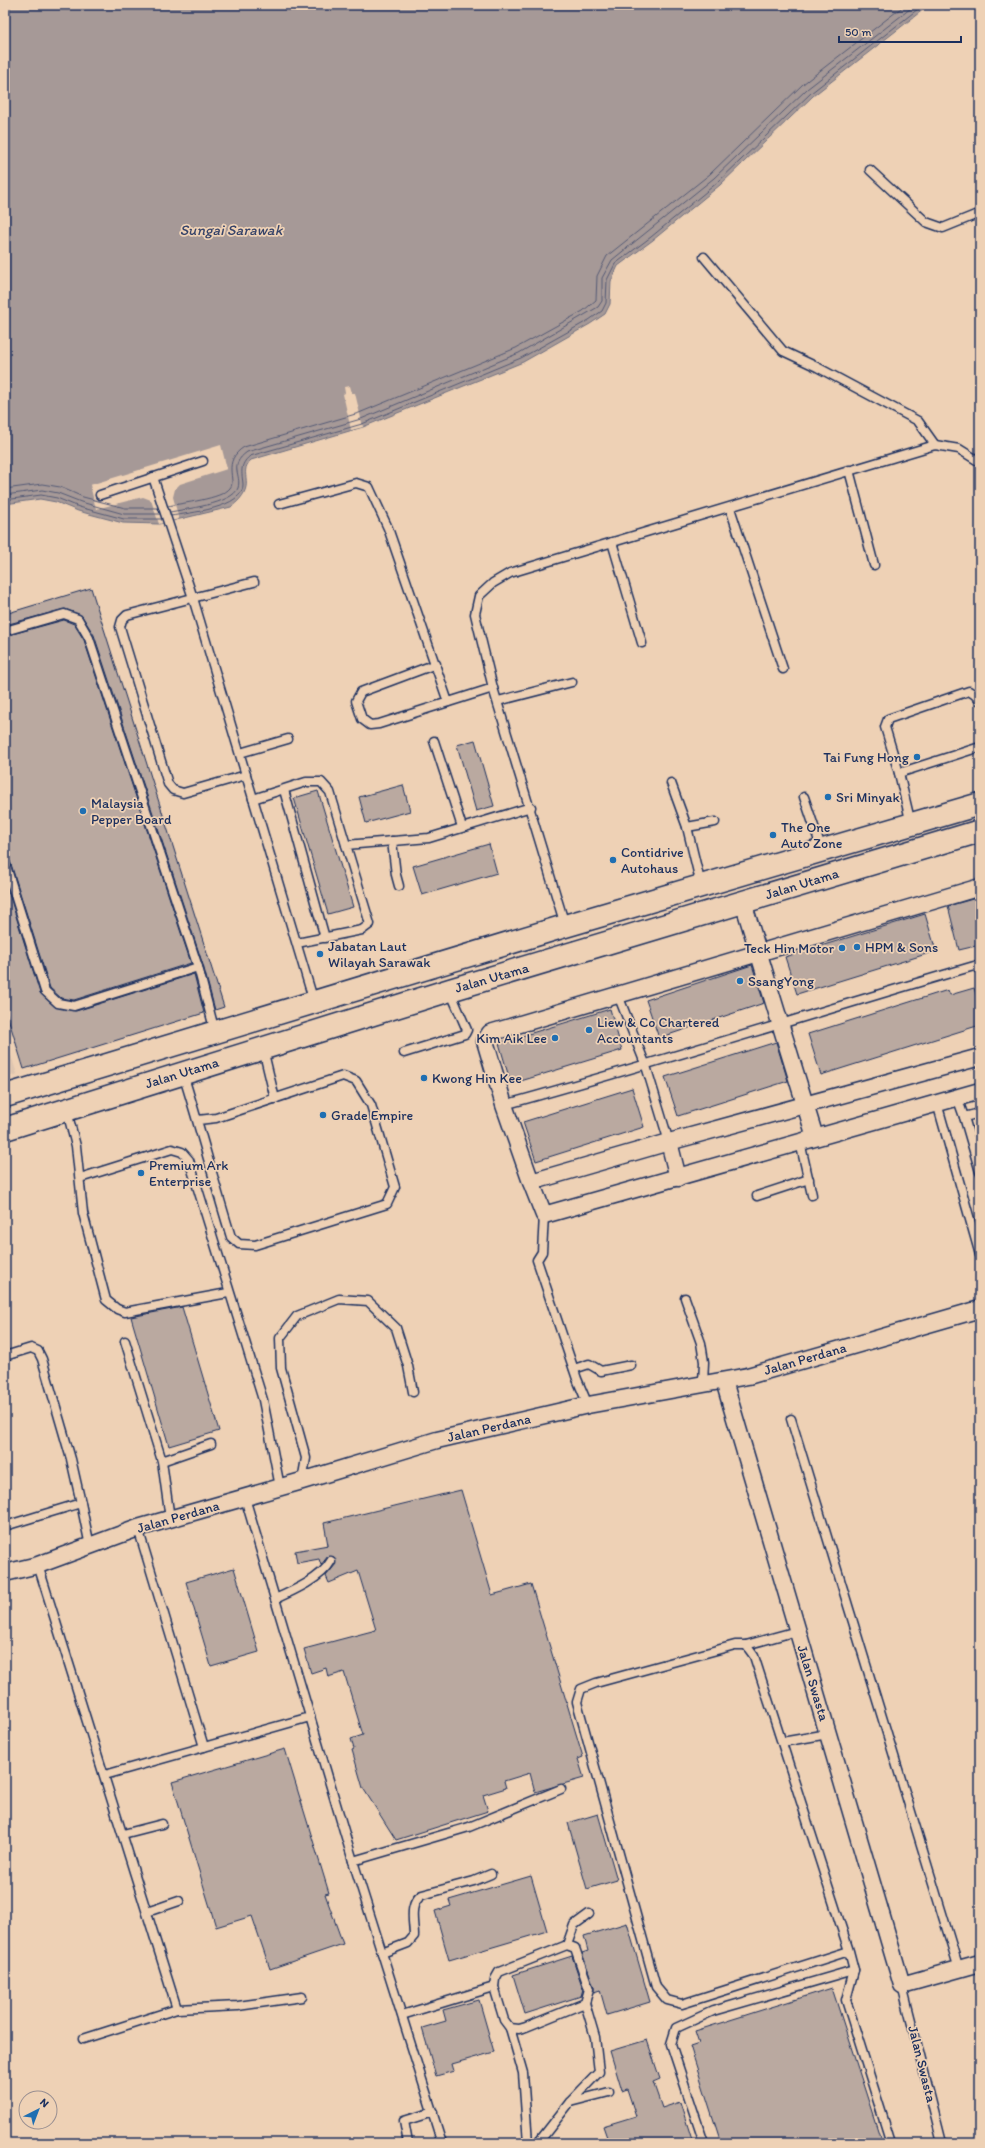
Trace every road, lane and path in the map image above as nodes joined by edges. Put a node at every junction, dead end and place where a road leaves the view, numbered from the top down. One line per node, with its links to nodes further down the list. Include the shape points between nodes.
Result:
1 (870, 170): 2 (lane, via 926,222 943,228)
2 (980, 213)
3 (704, 257): 4 (lane, via 783,351 918,421)
4 (935, 445): 6 (lane, via 959,449); 7 (lane)
5 (203, 461): 8 (lane)
6 (980, 462)
7 (849, 470): 11 (lane); 13 (lane)
8 (153, 478): 9 (lane); 15 (lane)
9 (100, 495)
10 (278, 504): 18 (lane, via 356,483 369,487 388,528)
11 (730, 508): 12 (lane); 19 (lane)
12 (612, 542): 17 (lane); 21 (lane, via 510,573 493,583 479,596 475,614)
13 (874, 565)
14 (254, 582): 15 (lane)
15 (193, 598): 28 (lane); 30 (lane, via 127,615 120,627 168,784 173,790 183,794)
16 (5, 631): 54 (lane, via 64,614 78,620 89,638)
17 (642, 643)
18 (436, 664): 24 (lane); 24 (lane, via 362,692 356,701 362,719 370,725)
19 (783, 669)
20 (572, 682): 22 (lane)
21 (493, 688): 22 (lane); 24 (lane)
22 (498, 701): 36 (lane)
23 (980, 701): 29 (lane, via 969,691 888,719 885,727)
24 (448, 702)
25 (288, 739): 28 (lane)
26 (434, 741): 40 (lane)
27 (980, 747): 29 (lane)
28 (240, 753): 30 (lane)
29 (899, 773): 38 (lane)
30 (246, 775): 34 (lane)
31 (671, 784): 39 (lane)
32 (284, 790): 34 (lane); 43 (lane, via 306,782 321,782 330,792); 51 (lane)
33 (804, 797): 44 (lane)
34 (253, 799): 52 (lane)
35 (980, 804): 38 (main road, Jalan Utama)
36 (531, 807): 40 (lane); 50 (lane)
37 (715, 822): 39 (lane)
38 (911, 824): 44 (main road, Jalan Utama)
39 (687, 827): 47 (lane)
40 (462, 828): 42 (lane, via 429,838)
41 (980, 831): 49 (main road, Jalan Utama)
42 (392, 841): 43 (lane); 46 (lane)
43 (346, 844): 51 (lane, via 370,924 362,930)
44 (822, 850): 47 (main road, Jalan Utama)
45 (5, 863): 54 (lane, via 45,991 58,1003 74,1006)
46 (399, 886)
47 (702, 886): 50 (main road, Jalan Utama)
48 (980, 887): 53 (street)
49 (742, 902): 53 (street); 56 (main road, Jalan Utama)
50 (565, 926): 58 (main road, Jalan Utama)
51 (325, 938): 52 (lane)
52 (297, 943): 58 (lane)
53 (759, 954): 57 (street); 59 (street)
54 (198, 967): 60 (lane)
55 (980, 970): 59 (lane, via 974,966)
56 (450, 990): 61 (main road, Jalan Utama); 62 (lane, via 467,1030 465,1034)
57 (618, 995): 64 (lane); 71 (street, via 490,1032 485,1041)
58 (314, 1003): 60 (main road, Jalan Utama)
59 (781, 1023): 64 (lane); 72 (street)
60 (216, 1033): 67 (main road, Jalan Utama)
61 (262, 1049): 65 (main road, Jalan Utama); 69 (lane)
62 (404, 1053)
63 (980, 1057): 72 (street)
64 (646, 1066): 71 (lane); 79 (lane)
65 (183, 1073): 73 (main road, Jalan Utama); 76 (lane)
66 (980, 1091): 68 (street)
67 (5, 1096)
68 (957, 1097): 70 (street); 75 (lane)
69 (275, 1099): 76 (lane, via 216,1118); 76 (lane, via 343,1076 356,1081 371,1105 395,1187 387,1204 255,1245 239,1244 231,1236)
70 (937, 1103): 78 (street); 89 (lane)
71 (504, 1105): 85 (street)
72 (804, 1105): 78 (street); 79 (street)
73 (66, 1110): 77 (main road, Jalan Utama); 82 (lane, via 76,1146)
74 (980, 1113): 75 (lane)
75 (964, 1117): 81 (lane)
76 (198, 1120)
77 (5, 1129)
78 (815, 1137): 80 (street)
79 (669, 1142): 83 (street); 85 (street)
80 (800, 1142): 83 (street); 84 (lane)
81 (980, 1172)
82 (80, 1178): 90 (lane, via 82,1213 104,1293 106,1300 117,1309 125,1312); 90 (lane, via 172,1149 182,1152 189,1160)
83 (678, 1178): 88 (street)
84 (809, 1179): 86 (lane); 87 (lane)
85 (531, 1182): 88 (street)
86 (812, 1195)
87 (757, 1196)
88 (544, 1215): 96 (lane, via 542,1252 537,1260)
89 (980, 1255)
90 (228, 1293): 105 (lane, via 263,1400)
91 (685, 1298): 98 (lane, via 701,1344 704,1362)
92 (980, 1309): 97 (street, Jalan Perdana)
93 (126, 1341): 103 (lane)
94 (5, 1356): 107 (lane, via 31,1348 38,1351 71,1459)
95 (631, 1365): 96 (lane, via 601,1371 589,1364)
96 (574, 1370): 100 (lane)
97 (724, 1381): 98 (street, Jalan Perdana); 116 (street, Jalan Swasta)
98 (703, 1384): 100 (street, Jalan Perdana)
99 (413, 1392): 104 (lane, via 396,1328 368,1301 339,1299 297,1316 280,1338 281,1368 306,1458)
100 (588, 1405): 104 (street, Jalan Perdana, via 437,1440)
101 (791, 1419): 135 (lane)
102 (211, 1444): 103 (lane)
103 (162, 1461): 108 (lane)
104 (302, 1481): 105 (street, Jalan Perdana)
105 (280, 1487): 106 (street, Jalan Perdana)
106 (245, 1498): 108 (street, Jalan Perdana); 115 (lane)
107 (81, 1503): 109 (lane); 111 (lane)
108 (170, 1519): 110 (street, Jalan Perdana)
109 (5, 1526)
110 (138, 1528): 111 (street, Jalan Perdana); 121 (lane)
111 (90, 1546): 113 (street, Jalan Perdana)
112 (331, 1561): 115 (lane, via 301,1587)
113 (38, 1565): 114 (street, Jalan Perdana); 122 (lane)
114 (5, 1573)
115 (275, 1599): 118 (lane)
116 (797, 1631): 117 (lane); 119 (street, Jalan Swasta)
117 (746, 1645): 120 (lane, via 754,1656); 132 (lane, via 736,1645 596,1683 581,1689 577,1702 656,1988 667,2000 682,2004)
118 (310, 1717): 121 (lane); 126 (lane)
119 (828, 1734): 120 (lane); 137 (street, Jalan Swasta)
120 (782, 1742): 132 (lane)
121 (204, 1747): 122 (lane)
122 (105, 1776): 125 (lane)
123 (561, 1789): 126 (lane, via 469,1827)
124 (162, 1824): 125 (lane)
125 (123, 1834): 129 (lane)
126 (353, 1861): 133 (lane)
127 (491, 1874): 133 (lane, via 422,1895 415,1900 412,1906 414,1936 408,1943)
128 (179, 1901): 129 (lane)
129 (147, 1912): 141 (lane)
130 (589, 1914): 131 (lane, via 574,1925)
131 (567, 1944): 138 (lane, via 499,1972 494,1979); 140 (lane, via 575,1948 589,1989)
132 (849, 1951): 136 (lane)
133 (382, 1953): 142 (lane)
134 (980, 1963): 135 (street)
135 (959, 1968): 137 (street)
136 (854, 1970): 152 (lane, via 713,2011 676,2028 671,2044); 153 (lane, via 846,2000)
137 (902, 1985): 154 (lane, Jalan Swasta)
138 (494, 1987): 142 (lane); 143 (lane, via 504,2020)
139 (302, 1997): 141 (lane, via 238,2006)
140 (585, 2003): 143 (lane, via 526,2027); 146 (lane, via 595,2037 599,2072)
141 (177, 2009): 144 (lane)
142 (402, 2015): 147 (lane)
143 (510, 2028): 150 (lane, via 522,2073)
144 (83, 2039)
145 (609, 2092): 146 (lane)
146 (570, 2102): 151 (lane)
147 (433, 2112): 148 (lane, via 404,2121); 149 (lane)
148 (408, 2143)
149 (442, 2143)
150 (528, 2143)
151 (538, 2143)
152 (704, 2143)
153 (891, 2143)
154 (942, 2143)

